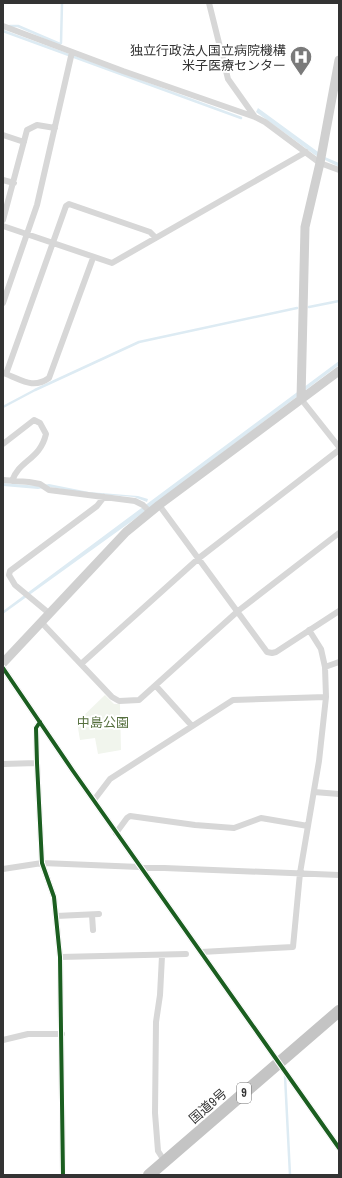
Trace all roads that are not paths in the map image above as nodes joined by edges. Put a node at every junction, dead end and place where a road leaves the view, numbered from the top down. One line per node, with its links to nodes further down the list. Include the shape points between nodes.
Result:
1 (208, 3): 6 (street, via 228,79)
2 (3, 26): 3 (street)
3 (72, 52): 6 (street); 7 (street)
4 (339, 60): 5 (street)
5 (336, 91): 11 (street)
6 (255, 117): 10 (street)
7 (56, 128): 9 (street, via 38,125 30,127); 17 (street)
8 (3, 135): 9 (street)
9 (24, 142): 14 (street)
10 (306, 152): 11 (street); 18 (street)
11 (320, 163): 12 (street); 24 (street, via 305,227)
12 (339, 170)
13 (3, 180): 14 (street)
14 (14, 184): 15 (street)
15 (3, 220)
16 (3, 226): 17 (street)
17 (27, 234): 19 (street); 21 (street)
18 (156, 238): 19 (street, via 150,232 69,204); 20 (street, via 112,263)
19 (52, 243): 20 (street); 23 (street)
20 (93, 258): 23 (street, via 49,378 39,384 33,384)
21 (3, 303)
22 (339, 371): 24 (street)
23 (4, 374)
24 (301, 399): 26 (street); 30 (street)
25 (3, 444): 28 (street, via 34,420 38,421 46,434 38,453 15,472)
26 (339, 448): 33 (street)
27 (3, 480): 28 (street)
28 (12, 481): 29 (street, via 40,484 46,489)
29 (104, 497): 31 (street, via 135,501); 36 (street, via 98,506 11,569 9,575 15,585)
30 (159, 505): 31 (street); 33 (street)
31 (150, 512): 36 (street, via 126,532)
32 (339, 533): 34 (street)
33 (199, 558): 34 (street); 41 (street)
34 (238, 611): 38 (street, via 270,653 276,652); 44 (street)
35 (339, 611): 38 (street)
36 (50, 614): 37 (street)
37 (42, 623): 40 (street); 41 (street)
38 (309, 630): 42 (street, via 320,644)
39 (339, 662): 42 (street)
40 (3, 663)
41 (81, 664): 44 (street, via 116,700 139,700)
42 (325, 667): 45 (street)
43 (3, 668): 46 (street)
44 (156, 686): 47 (street)
45 (326, 697): 47 (street, via 237,699); 50 (street)
46 (40, 722): 48 (street, via 36,728); 52 (street)
47 (192, 726): 52 (street, via 110,779)
48 (37, 763): 49 (street); 55 (street)
49 (3, 764)
50 (314, 792): 51 (street); 53 (street)
51 (339, 794)
52 (94, 800): 54 (street)
53 (308, 826): 54 (street, via 261,818 234,828 130,816); 58 (street)
54 (116, 833): 56 (street)
55 (42, 863): 56 (street); 57 (street); 60 (street, via 54,897)
56 (142, 867): 58 (street); 62 (street)
57 (3, 869)
58 (300, 873): 59 (street); 62 (street, via 293,947)
59 (339, 875)
60 (56, 916): 61 (street, via 96,914); 65 (street)
61 (93, 930)
62 (201, 952): 69 (street)
63 (186, 954): 64 (street)
64 (162, 956): 65 (street); 71 (street, via 156,1022 155,1113 158,1151)
65 (60, 957): 67 (street)
66 (339, 1011): 69 (highway, 国道9号 / 9)
67 (62, 1034): 68 (street, via 28,1034); 72 (street)
68 (3, 1040)
69 (279, 1063): 70 (street); 71 (highway, 国道9号 / 9)
70 (339, 1148)
71 (165, 1162): 73 (highway, 国道9号 / 9)
72 (63, 1175)
73 (149, 1175)

